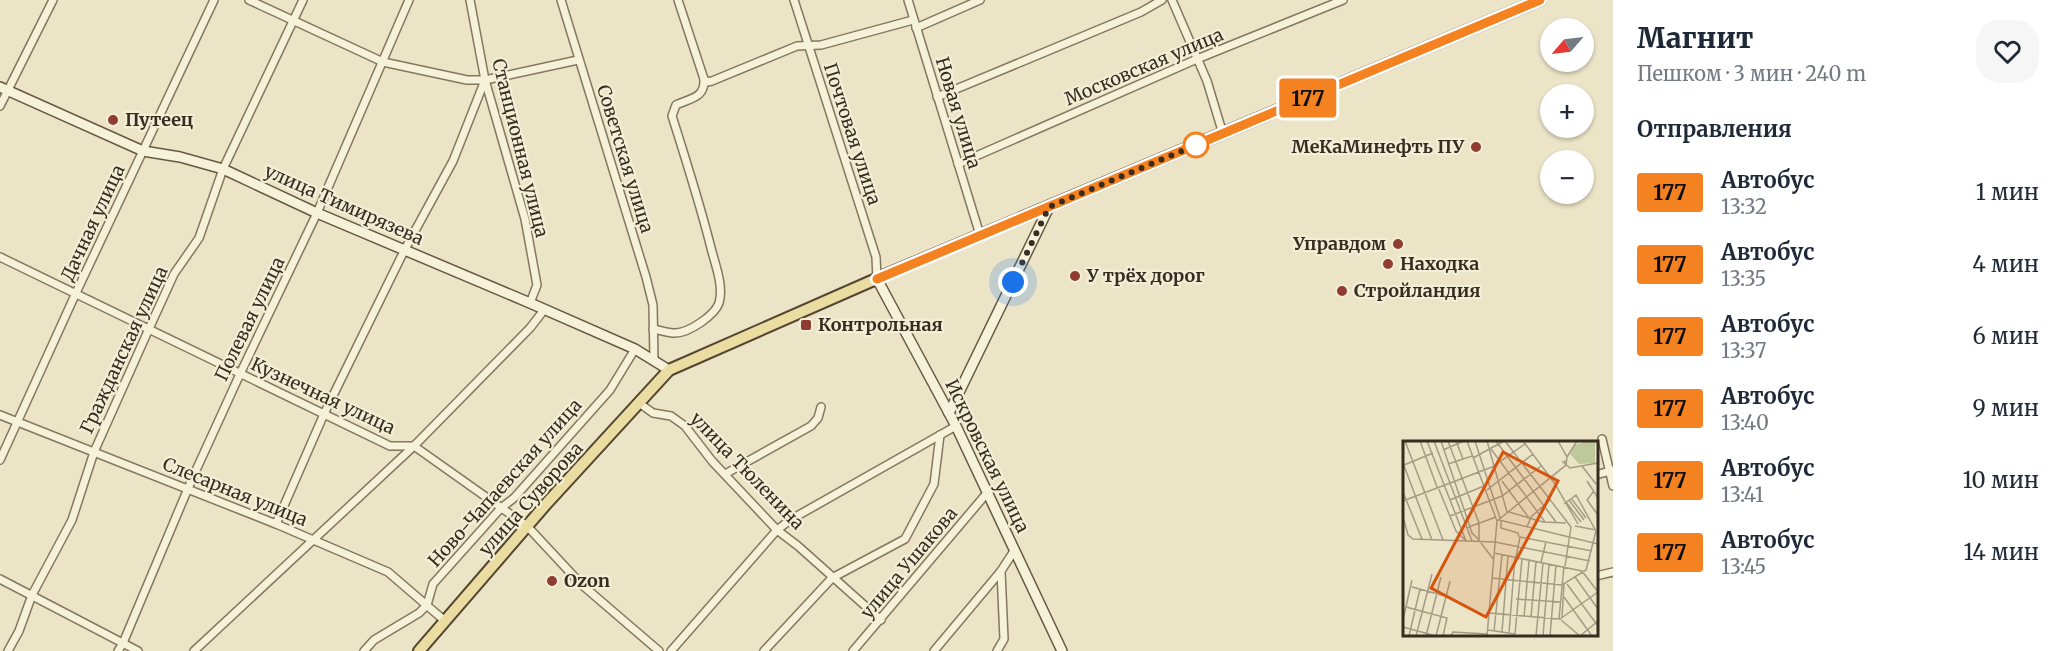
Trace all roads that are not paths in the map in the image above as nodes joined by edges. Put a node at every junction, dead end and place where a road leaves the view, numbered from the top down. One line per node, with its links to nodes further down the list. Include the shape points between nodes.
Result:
1 (53, 0): 24 (street)
2 (214, 0): 28 (street, Дачная улица)
3 (249, 0): 16 (street)
4 (303, 0): 16 (street, Гражданская улица)
5 (409, 0): 21 (street, Полевая улица)
6 (470, 0): 23 (street, Станционная улица)
7 (561, 0): 20 (street, Советская улица)
8 (678, 0): 22 (street)
9 (794, 0): 18 (street, Почтовая улица)
10 (908, 0): 17 (street, Новая улица)
11 (980, 0): 17 (street)
12 (1162, 0): 25 (street)
13 (1173, 0): 19 (street)
14 (1343, 0): 19 (street, Московская улица)
15 (1540, 0): 27 (main road)
16 (293, 20): 21 (street); 30 (street, Гражданская улица)
17 (914, 24): 18 (street); 25 (street, Новая улица)
18 (808, 46): 22 (street, via 797,46 712,81); 36 (street, Почтовая улица, via 876,257)
19 (1197, 59): 27 (street); 29 (street, Московская улица)
20 (578, 60): 23 (street); 40 (street, Советская улица, via 646,277 653,305)
21 (383, 62): 23 (street, via 467,81); 32 (street, Полевая улица)
22 (704, 79): 40 (street, via 701,94 676,105 672,116 699,203 719,280 720,300 715,311 684,331)
23 (485, 80): 34 (street, via 453,161); 38 (street, Станционная улица, via 525,219 537,285)
24 (4, 88): 26 (street); 28 (main road, улица Тимирязева)
25 (937, 96): 29 (street, Новая улица)
26 (0, 106)
27 (1223, 134): 31 (main road)
28 (143, 151): 30 (main road, улица Тимирязева); 37 (street, Дачная улица)
29 (958, 164): 33 (street, Новая улица)
30 (223, 169): 32 (main road, улица Тимирязева); 41 (street, Гражданская улица, via 199,238 174,274)
31 (1049, 207): 33 (main road); 48 (main road)
32 (317, 213): 34 (main road, улица Тимирязева); 45 (street, Полевая улица)
33 (980, 235): 36 (main road)
34 (404, 251): 38 (main road, улица Тимирязева); 49 (street)
35 (0, 257): 37 (street, Кузнечная улица)
36 (877, 279): 44 (main road); 48 (main road, Искровская улица)
37 (75, 295): 41 (street, Кузнечная улица); 51 (street, Дачная улица)
38 (530, 303): 39 (main road, улица Тимирязева)
39 (544, 310): 42 (main road, улица Тимирязева); 55 (street)
40 (653, 329): 43 (street, Советская улица)
41 (148, 331): 45 (street, Кузнечная улица); 56 (street, Гражданская улица)
42 (635, 350): 43 (main road, улица Тимирязева); 63 (street, Ново-Чапаевская улица, via 610,390)
43 (654, 360): 44 (main road, улица Тимирязева)
44 (669, 370): 46 (main road, улица Суворова)
45 (240, 374): 49 (street, Кузнечная улица); 61 (street, Полевая улица)
46 (639, 403): 59 (street, улица Тюленина, via 685,426); 65 (main road, улица Суворова)
47 (821, 407): 59 (street, via 811,426)
48 (949, 413): 52 (main road, Искровская улица)
49 (324, 414): 55 (street, Кузнечная улица, via 390,446); 64 (street)
50 (0, 415): 51 (street, Слесарная улица)
51 (17, 422): 56 (street, Слесарная улица); 57 (street, Дачная улица)
52 (956, 426): 53 (street); 62 (main road, Искровская улица)
53 (940, 435): 66 (street); 72 (street, via 934,484 905,539)
54 (1602, 439): 58 (street)
55 (414, 446): 63 (street, Кузнечная улица); 67 (street)
56 (94, 452): 61 (street, Слесарная улица); 74 (street, Гражданская улица, via 72,520)
57 (0, 460)
58 (1611, 471): 60 (street)
59 (725, 474): 66 (street, улица Тюленина)
60 (1613, 486)
61 (188, 489): 64 (street, Слесарная улица); 78 (street, Полевая улица)
62 (987, 493): 68 (main road, Искровская улица); 76 (street, улица Ушакова)
63 (501, 508): 65 (street, Кузнечная улица); 75 (street, Ново-Чапаевская улица, via 434,584)
64 (276, 524): 67 (street, Слесарная улица)
65 (527, 526): 77 (main road, улица Суворова); 85 (street, Кузнечная улица, via 581,584)
66 (777, 530): 72 (street, улица Тюленина); 86 (street)
67 (313, 540): 75 (street, Слесарная улица, via 388,572); 82 (street)
68 (1014, 551): 69 (street); 91 (main road, Искровская улица)
69 (1001, 571): 89 (street); 90 (street, via 1004,639)
70 (1613, 572): 71 (street)
71 (1598, 576)
72 (832, 578): 76 (street, улица Тюленина); 87 (street)
73 (0, 579): 74 (street)
74 (32, 595): 78 (street); 79 (street, Гражданская улица)
75 (427, 605): 77 (street, Слесарная улица); 83 (street, Ново-Чапаевская улица)
76 (881, 620): 88 (street, улица Ушакова)
77 (445, 621): 84 (main road, улица Суворова)
78 (123, 643): 80 (street, Полевая улица); 81 (street)
79 (8, 651)
80 (118, 651)
81 (138, 651)
82 (194, 651)
83 (364, 651)
84 (419, 651)
85 (658, 651)
86 (670, 651)
87 (764, 651)
88 (853, 651)
89 (934, 651)
90 (997, 651)
91 (1062, 651)

